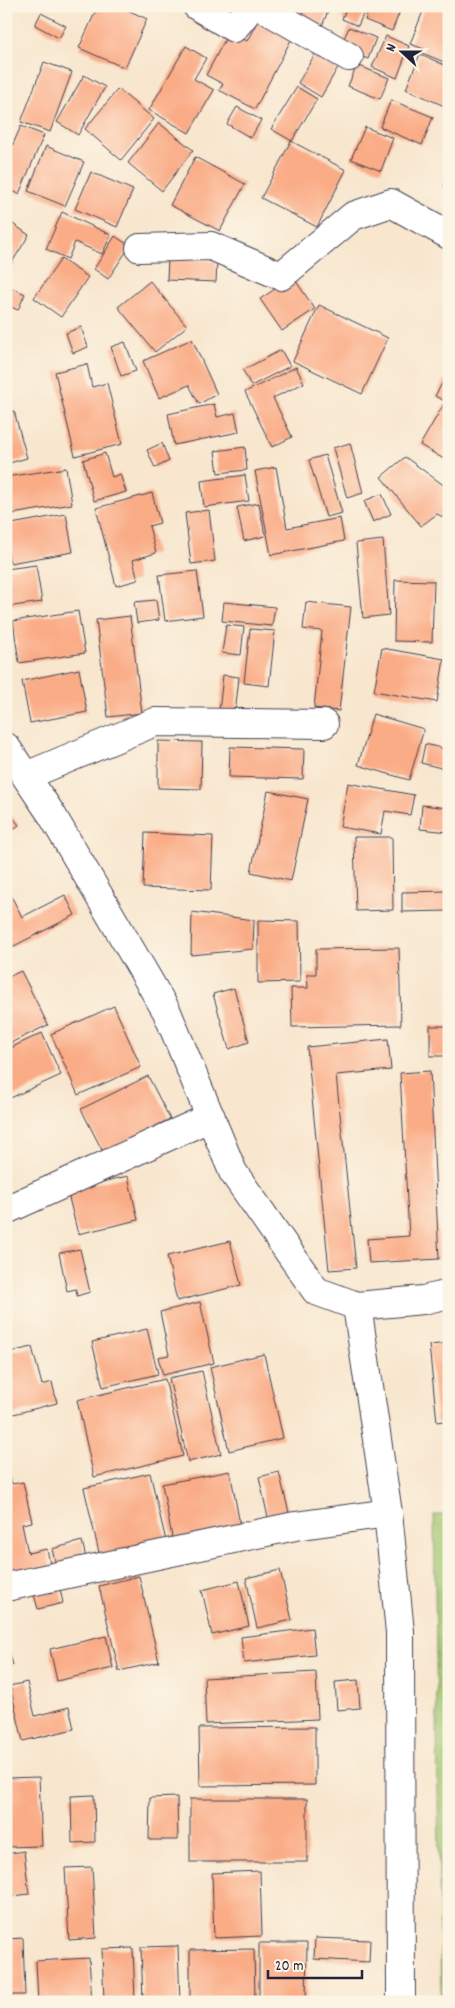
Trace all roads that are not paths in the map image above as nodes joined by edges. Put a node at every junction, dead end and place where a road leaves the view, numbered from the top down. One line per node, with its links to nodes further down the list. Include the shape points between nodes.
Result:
1 (197, 6): 2 (street, via 234,28)
2 (252, 6)
3 (260, 6): 4 (street)
4 (349, 57)
5 (449, 236): 6 (street, via 391,203 353,216 281,276 211,246)
6 (140, 248)
7 (324, 724): 9 (street, via 155,722)
8 (6, 747): 9 (street)
9 (26, 776): 10 (street, via 167,1012)
10 (211, 1117): 11 (street); 13 (street, via 234,1172 316,1291)
11 (6, 1210)
12 (449, 1294): 13 (street, via 423,1300)
13 (357, 1306): 14 (street)
14 (388, 1513): 15 (street, via 295,1526); 16 (street, via 400,1632)
15 (6, 1587)
16 (400, 2002)

